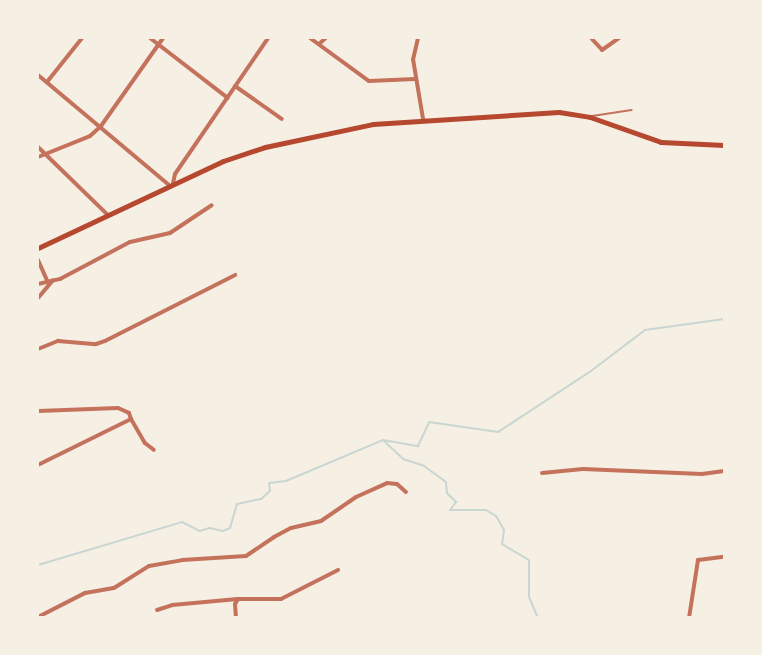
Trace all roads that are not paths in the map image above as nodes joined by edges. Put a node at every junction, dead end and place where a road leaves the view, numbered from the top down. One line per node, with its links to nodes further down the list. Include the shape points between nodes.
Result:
1 (82, 38): 14 (street)
2 (150, 38): 10 (street)
3 (163, 38): 10 (street)
4 (268, 38): 15 (street)
5 (310, 38): 11 (street)
6 (326, 38): 11 (street)
7 (418, 38): 13 (street, via 413,59)
8 (591, 38): 9 (street, via 602,50)
9 (619, 38)
10 (158, 44): 16 (street); 21 (street)
11 (319, 44): 13 (street, via 369,81)
12 (38, 75): 14 (street)
13 (415, 79): 20 (street)
14 (47, 82): 21 (street)
15 (235, 86): 16 (street); 19 (street)
16 (228, 98): 26 (street, via 174,174)
17 (632, 110): 18 (lane)
18 (590, 117): 20 (main road, via 549,112); 22 (main road, via 661,142)
19 (282, 119)
20 (423, 119): 26 (main road, via 373,124 265,147)
21 (101, 126): 24 (street, via 90,136); 26 (street)
22 (724, 145)
23 (38, 147): 24 (street)
24 (46, 154): 25 (street); 28 (street)
25 (38, 157)
26 (171, 184): 28 (main road)
27 (212, 204): 33 (street, via 170,233 130,242)
28 (108, 215): 29 (main road)
29 (38, 248)
30 (38, 260): 32 (street)
31 (235, 275): 36 (street, via 106,341 96,344 58,341)
32 (47, 280): 33 (street); 34 (street)
33 (54, 280): 35 (street)
34 (38, 284)
35 (38, 298)
36 (38, 349)
37 (38, 411): 38 (street, via 118,408 129,413)
38 (131, 419): 39 (street, via 145,443); 40 (street)
39 (154, 450)
40 (38, 465)
41 (724, 471): 42 (street, via 702,474 583,469)
42 (542, 473)
43 (406, 492): 48 (street, via 397,484 387,482 356,497 321,521 291,528 246,556 182,560 149,566 114,588 85,593)
44 (724, 557): 50 (street, via 698,560)
45 (338, 570): 46 (street, via 281,599)
46 (238, 598): 47 (street, via 172,605); 49 (street)
47 (157, 610)
48 (38, 617)
49 (236, 618)
50 (689, 618)

